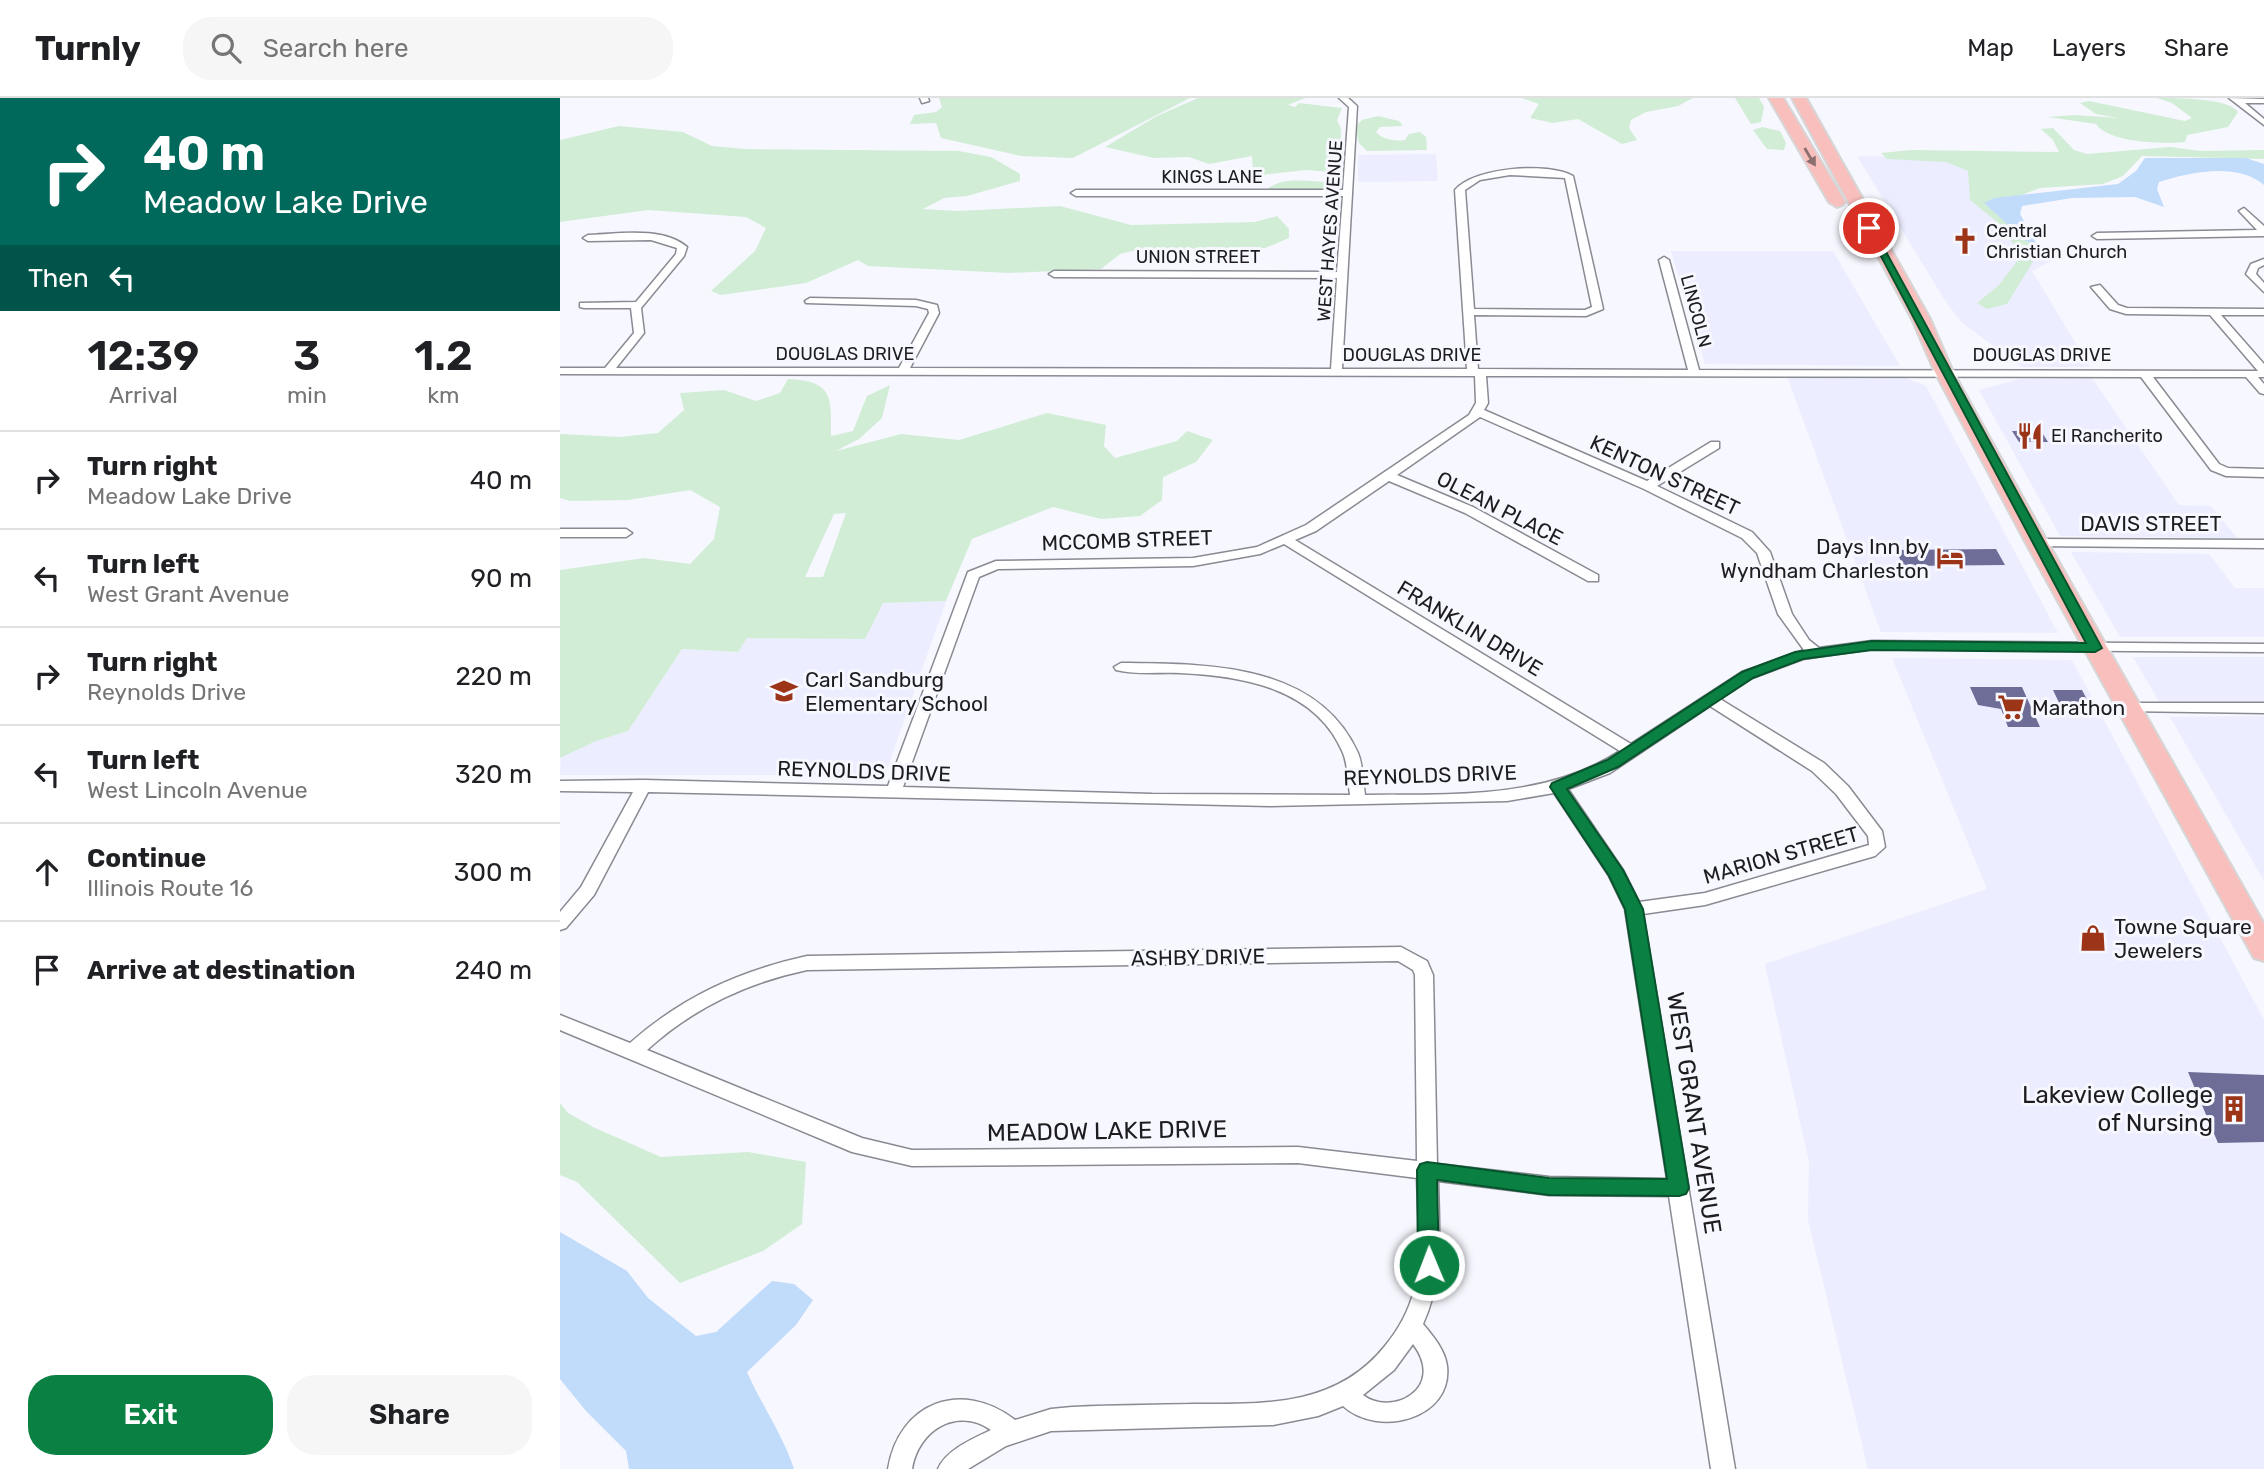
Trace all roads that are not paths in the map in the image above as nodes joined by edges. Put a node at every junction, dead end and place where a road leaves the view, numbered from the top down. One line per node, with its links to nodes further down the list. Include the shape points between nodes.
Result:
1 (1343, 98): 8 (street, WEST HAYES AVENUE, via 1353,106)
2 (1776, 98): 29 (main road, one-way to 29, via 1904,320)
3 (1798, 98): 29 (main road, via 1921,319)
4 (2235, 100): 5 (street); 6 (street)
5 (2264, 101)
6 (2264, 123)
7 (1076, 193): 8 (street, KINGS LANE)
8 (1348, 193): 16 (street, WEST HAYES AVENUE)
9 (2244, 211): 10 (street)
10 (2264, 233): 11 (street)
11 (2097, 236)
12 (588, 238): 21 (street, via 661,238 682,247)
13 (1664, 260): 27 (street, LINCOLN)
14 (2264, 262): 18 (street, via 2254,266 2251,274)
15 (1054, 274): 16 (street, UNION STREET)
16 (1343, 275): 32 (street, WEST HAYES AVENUE)
17 (2096, 287): 23 (street, via 2110,304 2126,311)
18 (2264, 289)
19 (810, 301): 28 (street, via 933,307)
20 (584, 305): 21 (street)
21 (638, 305): 26 (street, via 639,333)
22 (1469, 312): 22 (street, via 1461,185 1493,174 1569,176 1598,309 1587,313); 33 (street)
23 (2213, 312): 24 (street); 31 (street)
24 (2264, 312)
25 (560, 371): 26 (street, DOUGLAS DRIVE)
26 (608, 371): 28 (street, DOUGLAS DRIVE)
27 (1695, 371): 29 (street, DOUGLAS DRIVE); 33 (street, DOUGLAS DRIVE)
28 (903, 372): 32 (street, DOUGLAS DRIVE)
29 (1944, 372): 30 (street, DOUGLAS DRIVE); 44 (main road)
30 (2143, 372): 34 (street, DOUGLAS DRIVE); 38 (street, via 2216,467 2226,472)
31 (2264, 372): 34 (street, DOUGLAS DRIVE)
32 (1336, 373): 33 (street, DOUGLAS DRIVE)
33 (1477, 373): 36 (street, via 1482,403)
34 (2249, 374): 35 (street)
35 (2264, 391)
36 (1478, 412): 39 (street, MCCOMB STREET); 40 (street, KENTON STREET)
37 (1715, 445): 40 (street)
38 (2264, 473)
39 (1388, 476): 43 (street, MCCOMB STREET); 46 (street, OLEAN PLACE, via 1459,506)
40 (1647, 486): 49 (street, KENTON STREET, via 1735,528 1756,543 1767,560 1785,614)
41 (560, 533): 42 (street)
42 (626, 533)
43 (1286, 541): 54 (street, FRANKLIN DRIVE); 58 (street, MCCOMB STREET, via 1193,562 996,565 973,575)
44 (2037, 543): 45 (street, DAVIS STREET); 47 (main road)
45 (2264, 544)
46 (1593, 578)
47 (2095, 648): 48 (street, REYNOLDS DRIVE); 49 (street, REYNOLDS DRIVE, via 1872,645); 52 (main road)
48 (2264, 648)
49 (1815, 652): 51 (street, REYNOLDS DRIVE, via 1747,675)
50 (1121, 667): 59 (street, via 1220,670 1289,690 1321,710 1345,737 1356,767)
51 (1709, 699): 54 (street, REYNOLDS DRIVE); 60 (street, MARION STREET, via 1832,778 1876,835 1877,847 1705,899)
52 (2129, 708): 53 (street); 62 (main road)
53 (2264, 708)
54 (1632, 752): 57 (street, REYNOLDS DRIVE)
55 (644, 785): 56 (street, REYNOLDS DRIVE); 58 (street, REYNOLDS DRIVE); 61 (street, via 588,891)
56 (560, 786)
57 (1558, 787): 59 (street, REYNOLDS DRIVE, via 1507,796); 60 (street, WEST GRANT AVENUE, via 1617,874)
58 (893, 793): 59 (street, REYNOLDS DRIVE, via 1126,801)
59 (1358, 799)
60 (1634, 909): 66 (street, WEST GRANT AVENUE)
61 (560, 924)
62 (2264, 950)
63 (560, 1022): 64 (street, MEADOW LAKE DRIVE)
64 (632, 1052): 65 (street, MEADOW LAKE DRIVE, via 883,1154 926,1159 1298,1155); 65 (street, ASHBY DRIVE, via 673,1017 712,993 750,976 807,963 1401,954 1421,966 1424,975)
65 (1427, 1170): 66 (street, MEADOW LAKE DRIVE, via 1549,1186); 67 (street, ASHBY DRIVE, via 1427,1290)
66 (1679, 1188): 72 (street, WEST GRANT AVENUE)
67 (1413, 1328): 68 (street, ASHBY DRIVE, via 1393,1357); 68 (street, via 1430,1351 1436,1371 1427,1396 1409,1409 1386,1413 1365,1410)
68 (1346, 1394): 69 (street, ASHBY DRIVE, via 1291,1412 1082,1417)
69 (1011, 1432): 70 (street, via 974,1410 941,1412 907,1440); 71 (street, ASHBY DRIVE)
70 (900, 1469)
71 (950, 1469)
72 (1723, 1469)

